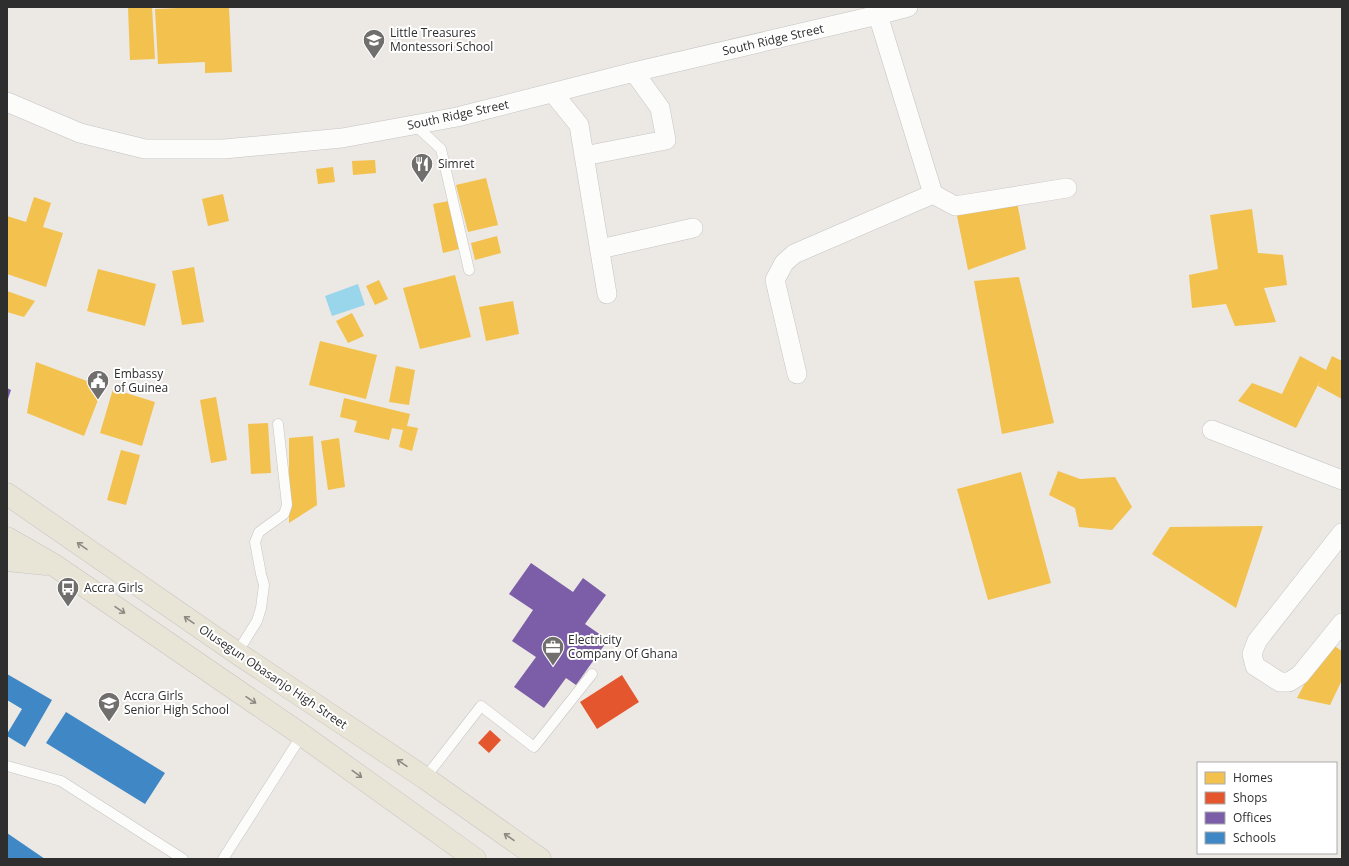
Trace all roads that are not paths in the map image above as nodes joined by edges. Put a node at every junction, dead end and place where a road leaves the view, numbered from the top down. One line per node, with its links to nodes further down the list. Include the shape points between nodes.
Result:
1 (908, 7): 3 (street, South Ridge Street)
2 (847, 15): 3 (street, South Ridge Street); 4 (street, South Ridge Street)
3 (878, 15): 10 (street)
4 (634, 72): 5 (street, South Ridge Street); 8 (street, via 660,108 666,140)
5 (553, 93): 7 (street, South Ridge Street); 8 (street, via 579,125)
6 (7, 102): 7 (street, South Ridge Street, via 80,133 145,150 224,149 342,138)
7 (415, 125): 13 (lane, via 441,149)
8 (584, 156): 12 (street)
9 (1067, 188): 10 (street, via 955,206)
10 (933, 194): 15 (street, via 794,254 784,264 775,280)
11 (693, 228): 12 (street)
12 (600, 249): 14 (street)
13 (469, 270)
14 (607, 294)
15 (796, 374)
16 (278, 424): 25 (lane, via 287,504 284,514 259,532 255,542 264,585 261,608 257,621)
17 (1212, 430): 18 (street)
18 (1342, 480)
19 (7, 494): 25 (main road, Olusegun Obasanjo High Street, one-way to 19)
20 (1342, 533): 24 (street, via 1257,641 1252,654 1255,666 1280,682 1289,682 1300,675)
21 (7, 538): 23 (main road)
22 (7, 560): 23 (main road)
23 (54, 565): 27 (main road, one-way to 27)
24 (1342, 622)
25 (237, 653): 29 (main road, Olusegun Obasanjo High Street, one-way to 25)
26 (592, 674): 29 (lane, via 534,747 481,706)
27 (302, 735): 31 (lane); 32 (main road, one-way to 32)
28 (7, 766): 30 (lane, via 61,781)
29 (425, 778): 33 (main road, Olusegun Obasanjo High Street, one-way to 29)
30 (183, 859)
31 (224, 859)
32 (475, 859)
33 (540, 859)

